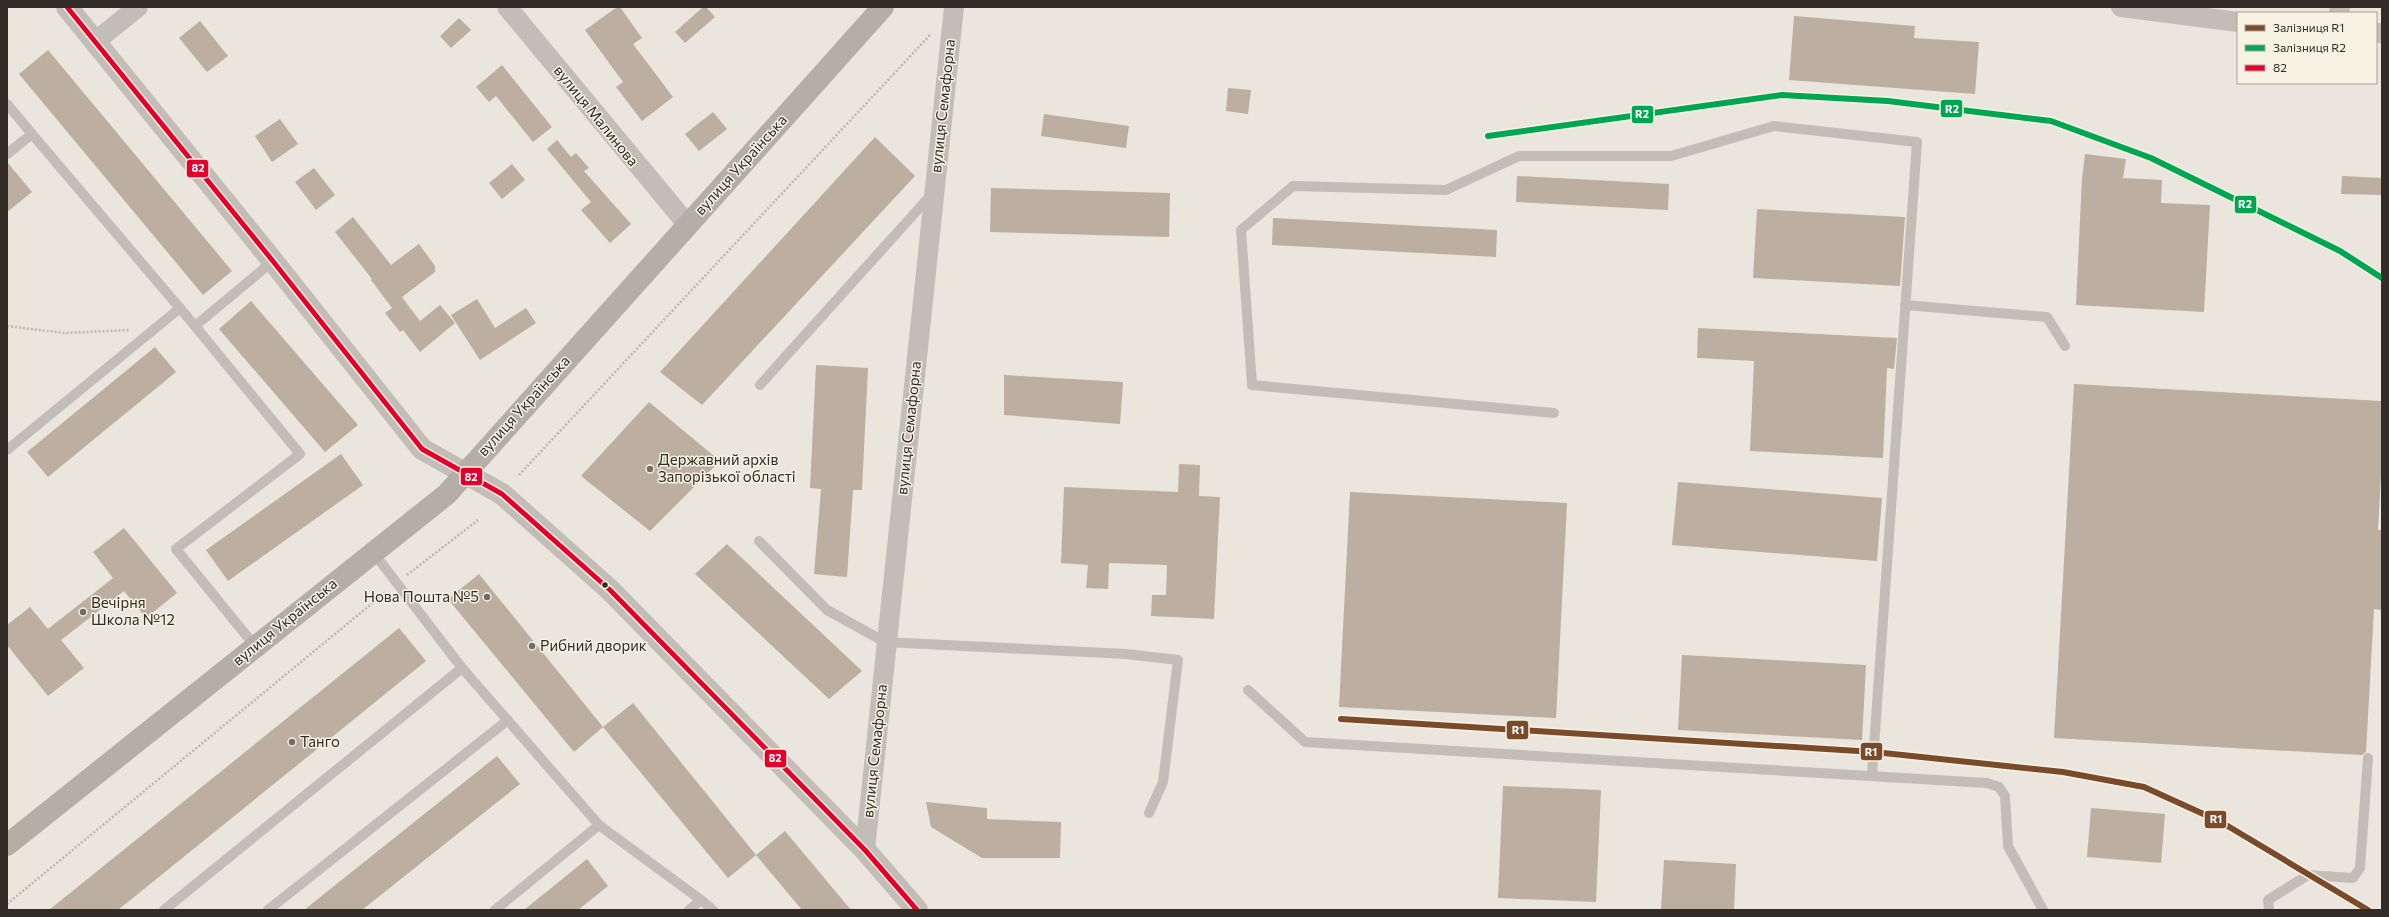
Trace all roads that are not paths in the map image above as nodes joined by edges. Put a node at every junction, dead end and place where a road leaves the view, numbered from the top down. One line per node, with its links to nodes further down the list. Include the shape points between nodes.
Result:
1 (67, 7): 8 (street)
2 (138, 7): 8 (street)
3 (507, 7): 13 (street, вулиця Малинова)
4 (883, 7): 13 (main road, вулиця Українська)
5 (2121, 7): 7 (street)
6 (954, 8): 12 (street, вулиця Семафорна)
7 (2237, 22)
8 (96, 40): 14 (street)
9 (7, 104): 10 (lane)
10 (32, 134): 11 (lane); 16 (lane)
11 (7, 154)
12 (934, 192): 19 (lane); 25 (street, вулиця Семафорна)
13 (687, 224): 22 (main road, вулиця Українська)
14 (272, 260): 17 (lane); 22 (street, via 422,449)
15 (1905, 305): 18 (lane, via 2048,317); 20 (lane, via 1917,142 1774,126 1671,156 1519,156 1446,190 1293,186 1241,230 1252,385); 31 (lane)
16 (180, 308): 17 (lane); 21 (lane)
17 (195, 326): 26 (lane, via 300,454 176,549)
18 (2065, 346)
19 (760, 385)
20 (1554, 413)
21 (7, 450)
22 (465, 473): 24 (main road, вулиця Українська, via 447,494); 35 (street, via 502,494 610,590)
23 (759, 541): 25 (lane, via 827,610)
24 (373, 552): 26 (main road, вулиця Українська); 27 (lane)
25 (885, 642): 32 (lane, via 1126,654 1178,660 1164,782); 35 (street, вулиця Семафорна)
26 (255, 646): 34 (main road, вулиця Українська)
27 (462, 668): 29 (lane); 37 (lane)
28 (1248, 690): 31 (lane, via 1304,742)
29 (508, 720): 33 (lane); 38 (lane)
30 (2368, 758): 44 (lane, via 2360,868 2353,878 2308,875 2268,900)
31 (1872, 775): 43 (lane, via 1987,783 1999,787 2005,796 2008,846)
32 (1149, 813)
33 (599, 825): 36 (lane); 39 (lane)
34 (7, 845)
35 (865, 850): 42 (street)
36 (701, 900): 40 (lane); 41 (lane)
37 (164, 910)
38 (268, 910)
39 (496, 910)
40 (689, 910)
41 (713, 910)
42 (917, 910)
43 (2043, 910)
44 (2269, 910)

